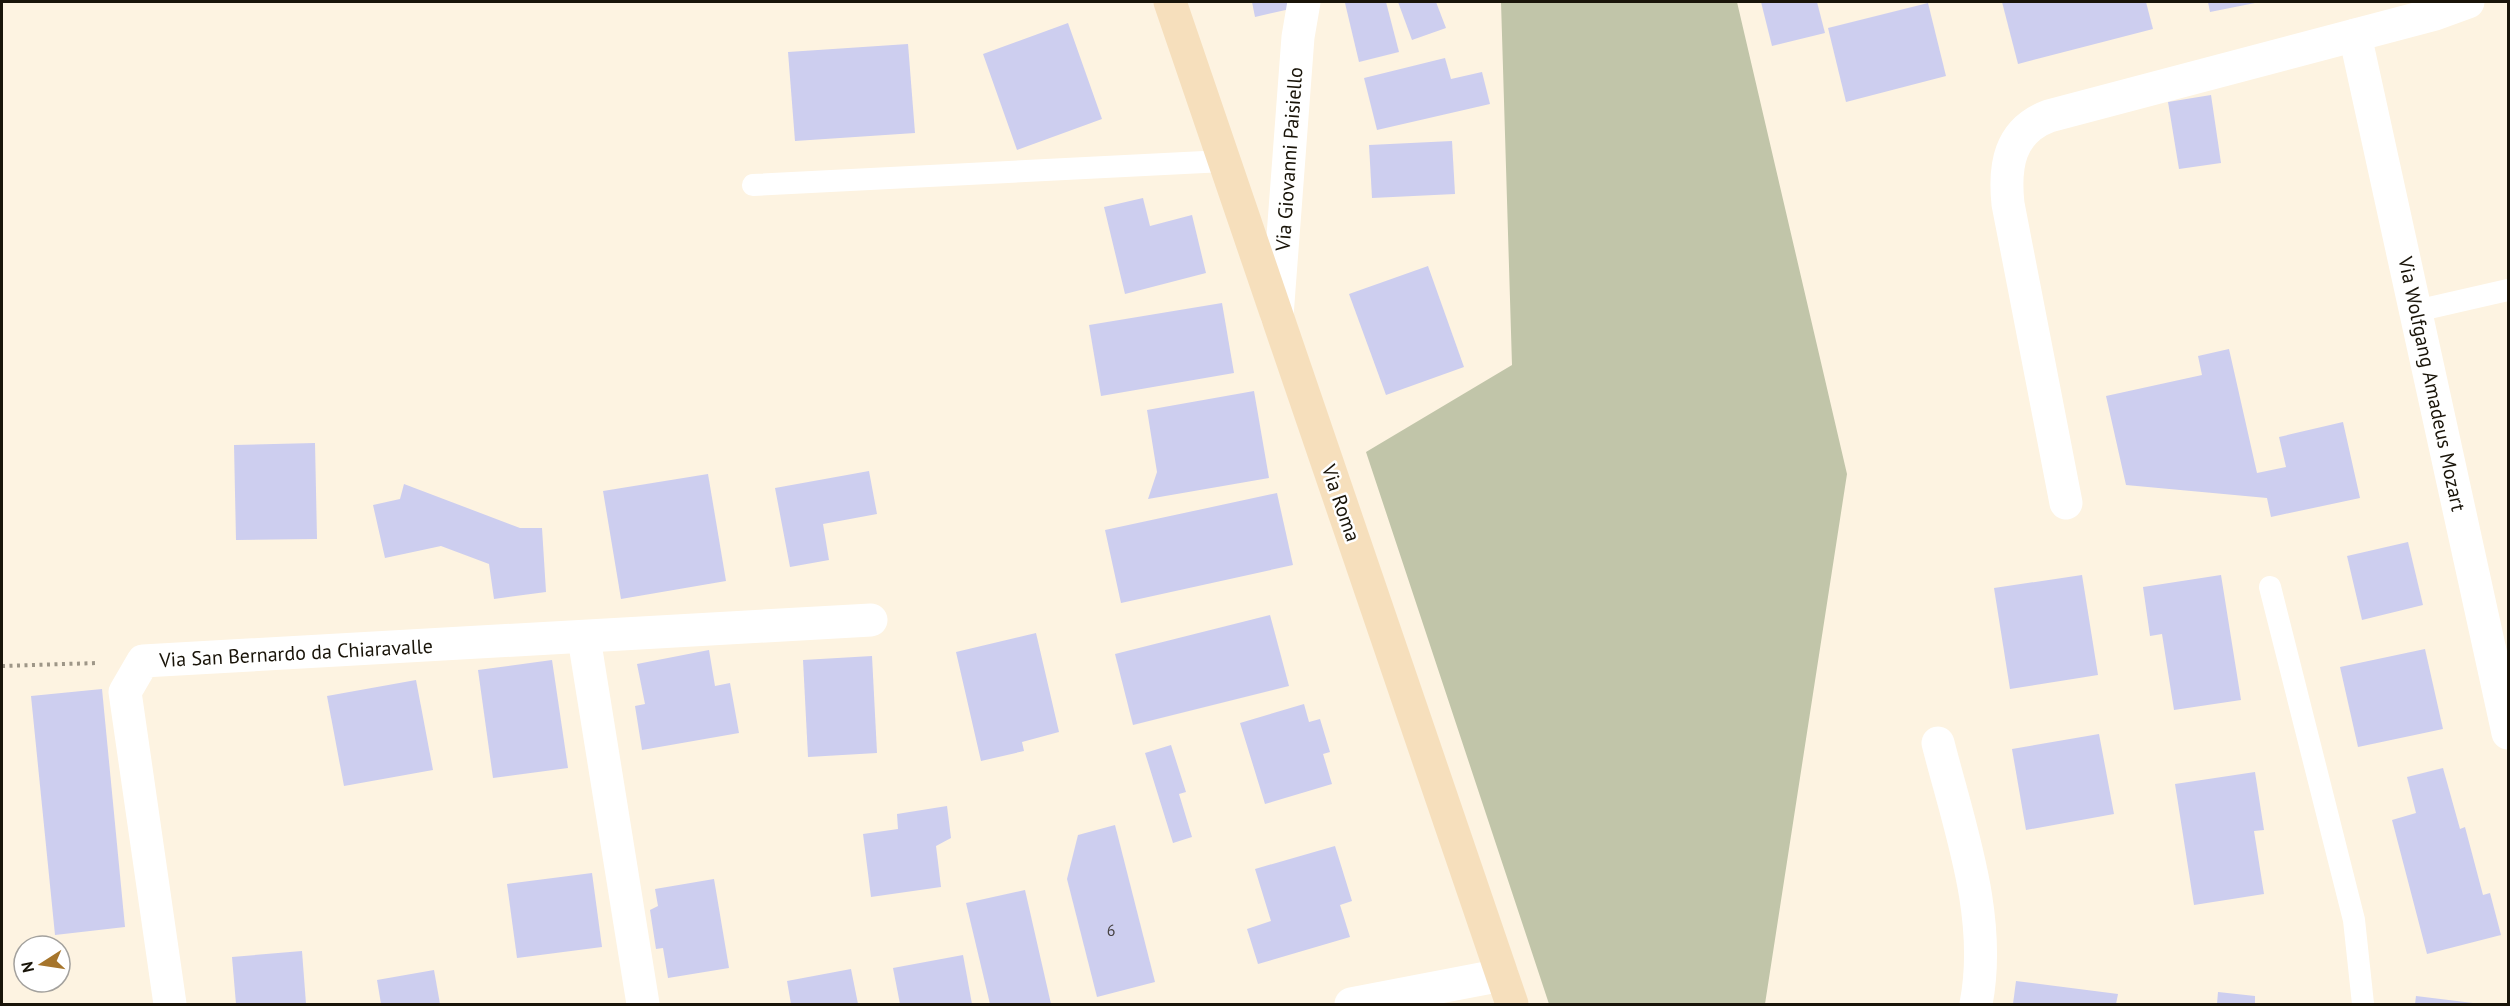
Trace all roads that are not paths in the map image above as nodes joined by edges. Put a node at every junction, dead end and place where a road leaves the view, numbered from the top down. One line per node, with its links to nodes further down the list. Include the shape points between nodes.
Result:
1 (1170, 2): 5 (street, Via Roma)
2 (1304, 2): 9 (street, Via Giovanni Paisiello)
3 (2468, 2): 4 (street)
4 (2355, 35): 8 (street, Via Wolfgang Amadeus Mozart); 10 (street, via 2049,116 2019,136 2006,172 2008,204)
5 (1224, 161): 6 (lane); 9 (street, Via Roma)
6 (753, 185)
7 (2508, 290): 8 (lane)
8 (2415, 311): 14 (street, Via Wolfgang Amadeus Mozart)
9 (1277, 316): 16 (street, Via Roma)
10 (2066, 503)
11 (2270, 587): 21 (lane, via 2354,920)
12 (871, 620): 13 (street, Via San Bernardo da Chiaravalle)
13 (584, 638): 17 (street, Via San Bernardo da Chiaravalle, via 143,661 126,692); 18 (street)
14 (2508, 733)
15 (1938, 743): 20 (street, via 1974,890 1980,958)
16 (1507, 990): 19 (street)
17 (170, 1005)
18 (643, 1005)
19 (1351, 1005)
20 (1976, 1005)
21 (2362, 1005)

